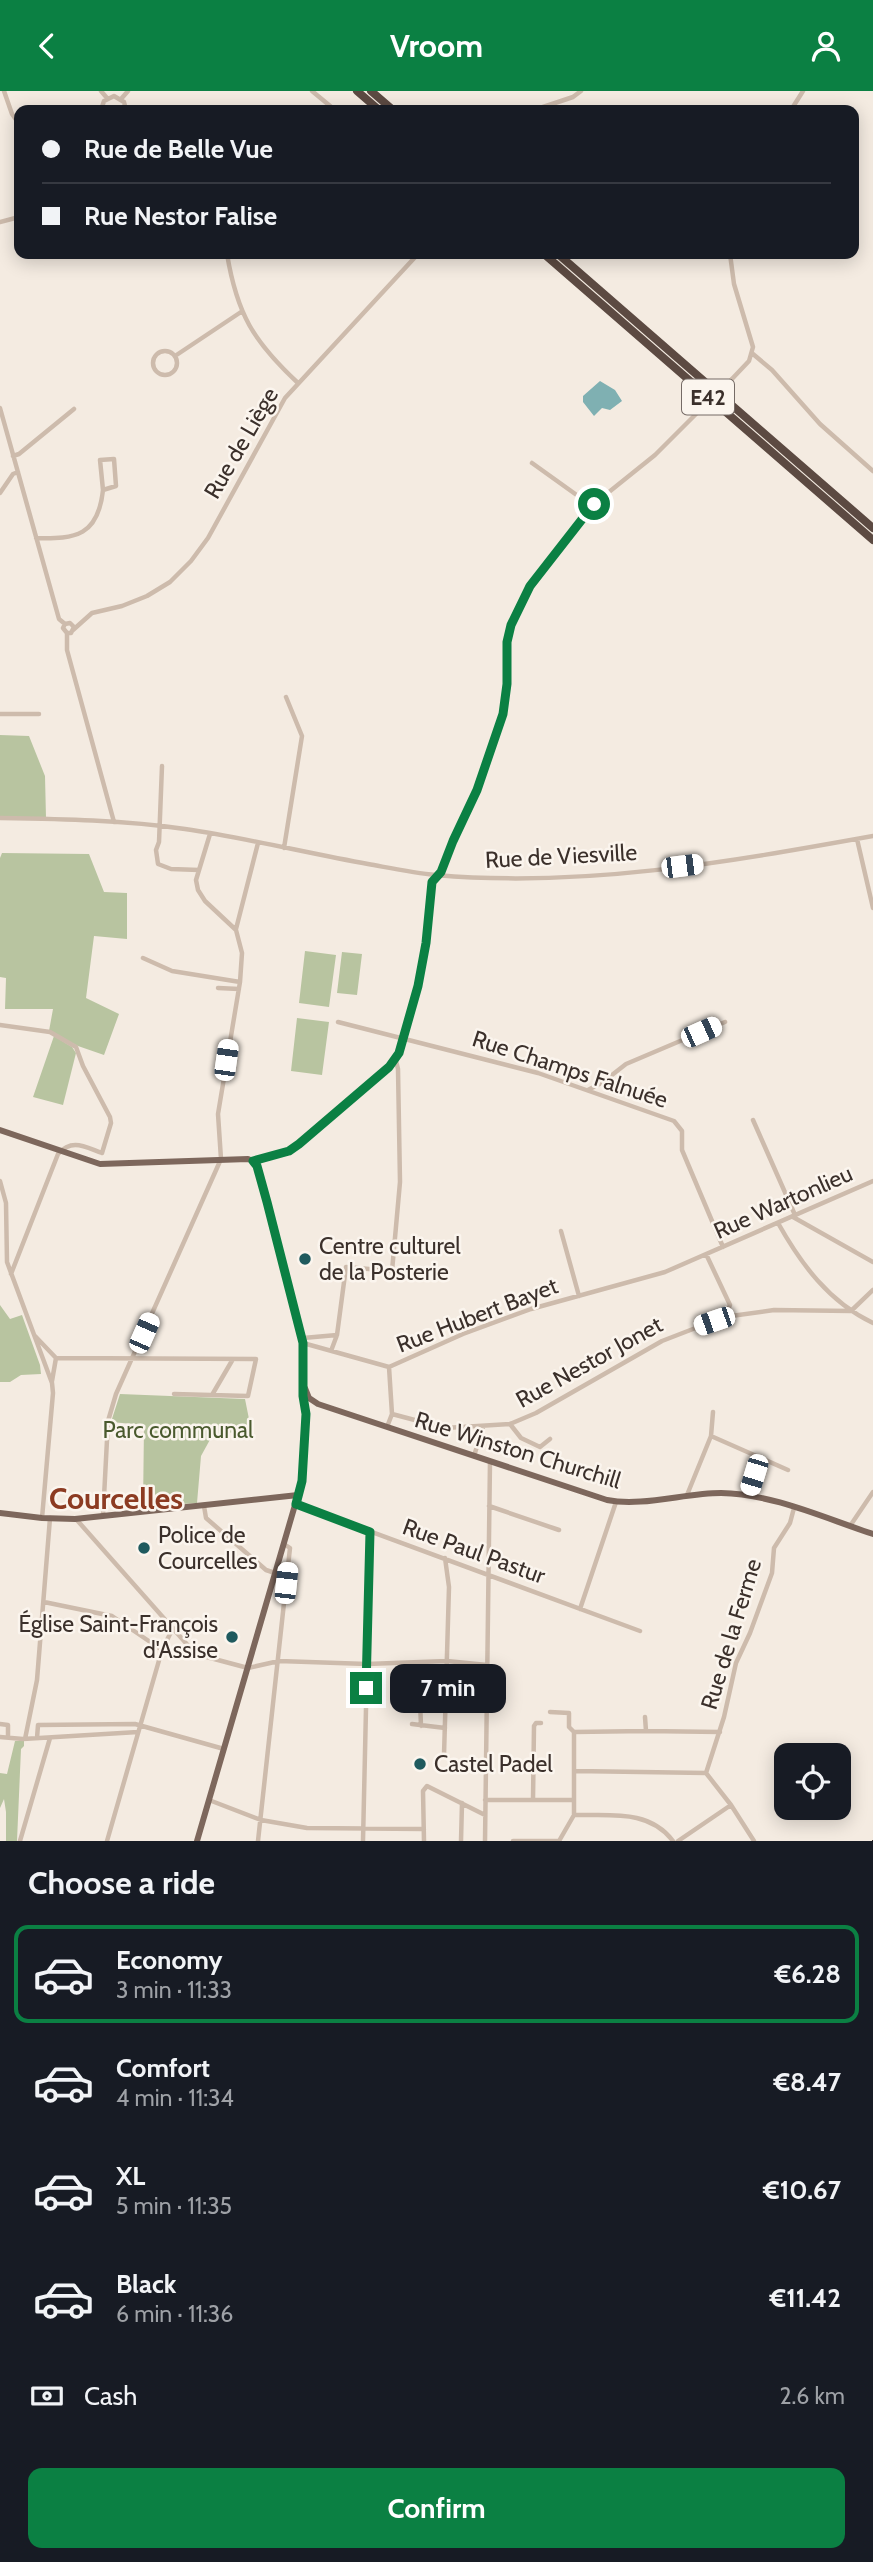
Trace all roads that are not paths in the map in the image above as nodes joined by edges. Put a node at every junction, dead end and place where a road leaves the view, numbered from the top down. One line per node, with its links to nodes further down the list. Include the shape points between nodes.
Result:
1 (4, 91): 16 (street)
2 (101, 91): 8 (street)
3 (128, 91): 9 (street)
4 (312, 91): 12 (street)
5 (357, 91): 13 (highway)
6 (371, 91): 14 (highway)
7 (581, 91): 15 (street)
8 (107, 99): 9 (street); 10 (street)
9 (121, 99): 11 (street)
10 (102, 105)
11 (123, 105)
12 (329, 105)
13 (373, 105)
14 (387, 105)
15 (549, 105)
16 (14, 117)
17 (228, 259): 22 (street)
18 (413, 259): 25 (street, Rue de Liège)
19 (550, 259): 37 (highway, E42)
20 (564, 259): 35 (highway, E42)
21 (731, 259): 23 (street)
22 (241, 312): 24 (street); 25 (street, via 265,349)
23 (753, 355): 30 (street); 34 (street, bridge, via 655,455)
24 (175, 356): 24 (street, via 161,352 155,357 154,369 171,374 177,366)
25 (298, 383): 38 (street, Rue de Liège, via 191,561 147,596 92,613)
26 (0, 408): 28 (street)
27 (74, 409): 28 (street)
28 (13, 456): 31 (street)
29 (532, 463): 34 (street)
30 (873, 471)
31 (18, 472): 33 (street); 36 (street)
32 (103, 490): 32 (street, via 116,486 114,459 100,460); 36 (street, via 93,520 83,533 63,539)
33 (0, 493)
34 (592, 506): 53 (street, via 530,586 515,614 507,642 503,714 477,790)
35 (873, 528)
36 (36, 538): 38 (street, via 60,619)
37 (873, 540)
38 (70, 626): 39 (street, Rue de Liège); 39 (street, via 63,628)
39 (66, 633): 45 (street)
40 (286, 697): 51 (street, via 302,736)
41 (0, 714): 42 (street)
42 (39, 714)
43 (162, 766): 46 (street)
44 (0, 818): 45 (street, Rue de Viesville)
45 (114, 822): 46 (street, Rue de Viesville)
46 (159, 826): 47 (street, Rue de Viesville); 52 (street, via 158,864)
47 (210, 834): 50 (street, Rue de Viesville); 52 (street)
48 (873, 836): 49 (street, Rue de Viesville)
49 (857, 839): 53 (street, Rue de Viesville, via 584,877); 54 (street)
50 (258, 843): 51 (street, Rue de Viesville); 55 (street)
51 (284, 848): 53 (street, Rue de Viesville)
52 (199, 870): 55 (street, via 198,890)
53 (438, 875): 63 (street, via 432,882 426,943)
54 (873, 908)
55 (236, 930): 57 (street, via 242,953)
56 (143, 958): 57 (street, via 172,971)
57 (240, 982): 59 (street)
58 (218, 988): 59 (street)
59 (239, 989): 69 (street, via 218,1114)
60 (338, 1022): 63 (street, Rue Champs Falnuée)
61 (725, 1022): 65 (street, via 626,1064)
62 (0, 1025): 68 (street, via 50,1032 76,1047 110,1117 103,1153 75,1143)
63 (404, 1038): 64 (street); 65 (street, Rue Champs Falnuée)
64 (396, 1060): 70 (street, via 299,1144); 89 (street, via 400,1182 392,1272 346,1266)
65 (588, 1090): 77 (street, Rue Champs Falnuée, via 679,1124 682,1150)
66 (753, 1120): 73 (street)
67 (0, 1130): 68 (main road)
68 (61, 1151): 69 (main road, via 114,1165); 80 (street)
69 (220, 1159): 70 (main road); 93 (street)
70 (253, 1161): 90 (main road)
71 (0, 1181): 76 (street, via 6,1203)
72 (873, 1181): 73 (street, Rue Wartonlieu)
73 (794, 1216): 74 (street, Rue Wartonlieu); 79 (street)
74 (778, 1223): 77 (street, Rue Wartonlieu); 84 (street, via 813,1277)
75 (561, 1231): 82 (street, Rue Hubert Bayet)
76 (3, 1247): 80 (street)
77 (723, 1247): 78 (street, Rue Wartonlieu)
78 (706, 1254): 82 (street, Rue Hubert Bayet, via 665,1272); 83 (street)
79 (873, 1262)
80 (11, 1274): 88 (street)
81 (873, 1290): 84 (street)
82 (579, 1296): 95 (street, Rue Hubert Bayet, via 531,1308)
83 (730, 1305): 85 (street); 86 (street)
84 (851, 1311): 85 (street, Rue Nestor Jonet); 87 (street)
85 (742, 1314): 86 (street, Rue Nestor Jonet)
86 (724, 1317): 102 (street, Rue Nestor Jonet, via 662,1341)
87 (873, 1323)
88 (34, 1335): 92 (street); 96 (street)
89 (337, 1335): 90 (street); 91 (street)
90 (303, 1341): 91 (street); 99 (main road)
91 (331, 1351): 95 (street)
92 (56, 1358): 93 (street); 96 (street)
93 (133, 1358): 94 (street); 122 (street, via 108,1421)
94 (233, 1359): 98 (street); 98 (street, via 256,1359 248,1396)
95 (388, 1367): 101 (street)
96 (52, 1383): 123 (street)
97 (173, 1394): 98 (street)
98 (212, 1396)
99 (310, 1402): 103 (main road, Rue Winston Churchill); 112 (main road)
100 (713, 1412): 105 (street)
101 (392, 1414): 103 (street); 104 (street, Rue Nestor Jonet, via 445,1428)
102 (510, 1424): 104 (street, Rue Nestor Jonet); 106 (street, Rue Nestor Jonet, via 522,1438 540,1447)
103 (387, 1427): 107 (main road, Rue Winston Churchill)
104 (483, 1427): 107 (street)
105 (711, 1436): 108 (street); 113 (street)
106 (550, 1439)
107 (474, 1456): 109 (main road, Rue Winston Churchill)
108 (760, 1458): 110 (street); 114 (street)
109 (490, 1461): 115 (main road, Rue Winston Churchill); 118 (street)
110 (788, 1470)
111 (873, 1492): 126 (street)
112 (298, 1495): 116 (main road); 117 (main road)
113 (687, 1495): 114 (main road, Rue Winston Churchill); 115 (main road, Rue Winston Churchill)
114 (749, 1495): 119 (main road, Rue Winston Churchill)
115 (616, 1502): 136 (street)
116 (296, 1504): 128 (street, Rue Paul Pastur); 131 (main road)
117 (204, 1506): 122 (main road); 133 (street, via 206,1518)
118 (489, 1506): 127 (street); 134 (street)
119 (794, 1508): 126 (main road, Rue Winston Churchill); 159 (street, Rue de la Ferme, via 774,1548 772,1573 736,1663)
120 (0, 1513): 123 (main road)
121 (90, 1516): 122 (main road); 125 (main road); 129 (street)
122 (103, 1516)
123 (42, 1518): 124 (main road)
124 (50, 1518): 125 (main road); 135 (street)
125 (75, 1519): 129 (street)
126 (850, 1527): 130 (main road, Rue Winston Churchill)
127 (559, 1530)
128 (370, 1532): 132 (street, Rue Paul Pastur); 142 (street)
129 (91, 1534): 137 (street)
130 (873, 1534)
131 (284, 1544): 133 (main road); 140 (street, via 290,1548)
132 (445, 1558): 134 (street, Rue Paul Pastur); 141 (street)
133 (275, 1573): 144 (main road)
134 (488, 1575): 136 (street, Rue Paul Pastur); 143 (street)
135 (44, 1602): 139 (street, via 112,1616); 164 (street, via 36,1686)
136 (580, 1609): 138 (street, Rue Paul Pastur)
137 (173, 1628): 139 (street); 144 (street, via 203,1656)
138 (640, 1631)
139 (162, 1650): 153 (street)
140 (279, 1661): 142 (street); 144 (street); 177 (street)
141 (447, 1661): 142 (street); 143 (street); 145 (street)
142 (367, 1664): 179 (street)
143 (487, 1665): 146 (street)
144 (248, 1668): 165 (main road)
145 (447, 1681): 146 (street); 155 (street)
146 (487, 1683): 170 (street)
147 (407, 1700): 154 (street, via 420,1701)
148 (550, 1712): 158 (street, via 569,1713 569,1727)
149 (645, 1717): 156 (street)
150 (541, 1723): 172 (street, via 534,1726)
151 (0, 1724): 161 (street, via 8,1725)
152 (412, 1724): 154 (street)
153 (140, 1725): 157 (street); 162 (street, via 38,1725); 165 (street)
154 (421, 1725): 155 (street)
155 (445, 1728): 166 (street)
156 (646, 1731): 158 (street); 159 (street)
157 (138, 1732): 163 (street); 181 (street)
158 (574, 1732): 167 (street)
159 (720, 1732): 168 (street, Rue de la Ferme)
160 (0, 1737): 161 (street)
161 (8, 1737): 164 (street)
162 (37, 1738): 163 (street); 164 (street)
163 (50, 1738): 180 (street)
164 (24, 1739)
165 (224, 1749): 169 (main road)
166 (444, 1755)
167 (575, 1771): 168 (street); 171 (street)
168 (706, 1773): 174 (street)
169 (209, 1800): 177 (street); 182 (main road)
170 (485, 1800): 172 (street); 175 (street)
171 (574, 1800): 172 (street); 176 (street)
172 (533, 1801)
173 (462, 1803): 175 (street); 178 (street, via 427,1786 423,1791); 186 (street)
174 (731, 1805): 190 (street); 191 (street)
175 (485, 1815): 187 (street)
176 (575, 1815): 189 (street); 190 (street, via 643,1818)
177 (261, 1820): 179 (street); 183 (street)
178 (424, 1829): 179 (street); 185 (street)
179 (363, 1830): 184 (street)
180 (20, 1841)
181 (107, 1841)
182 (197, 1841)
183 (258, 1841)
184 (363, 1841)
185 (424, 1841)
186 (461, 1841)
187 (485, 1841)
188 (513, 1841): 189 (street)
189 (559, 1841)
190 (676, 1841)
191 (754, 1841)

